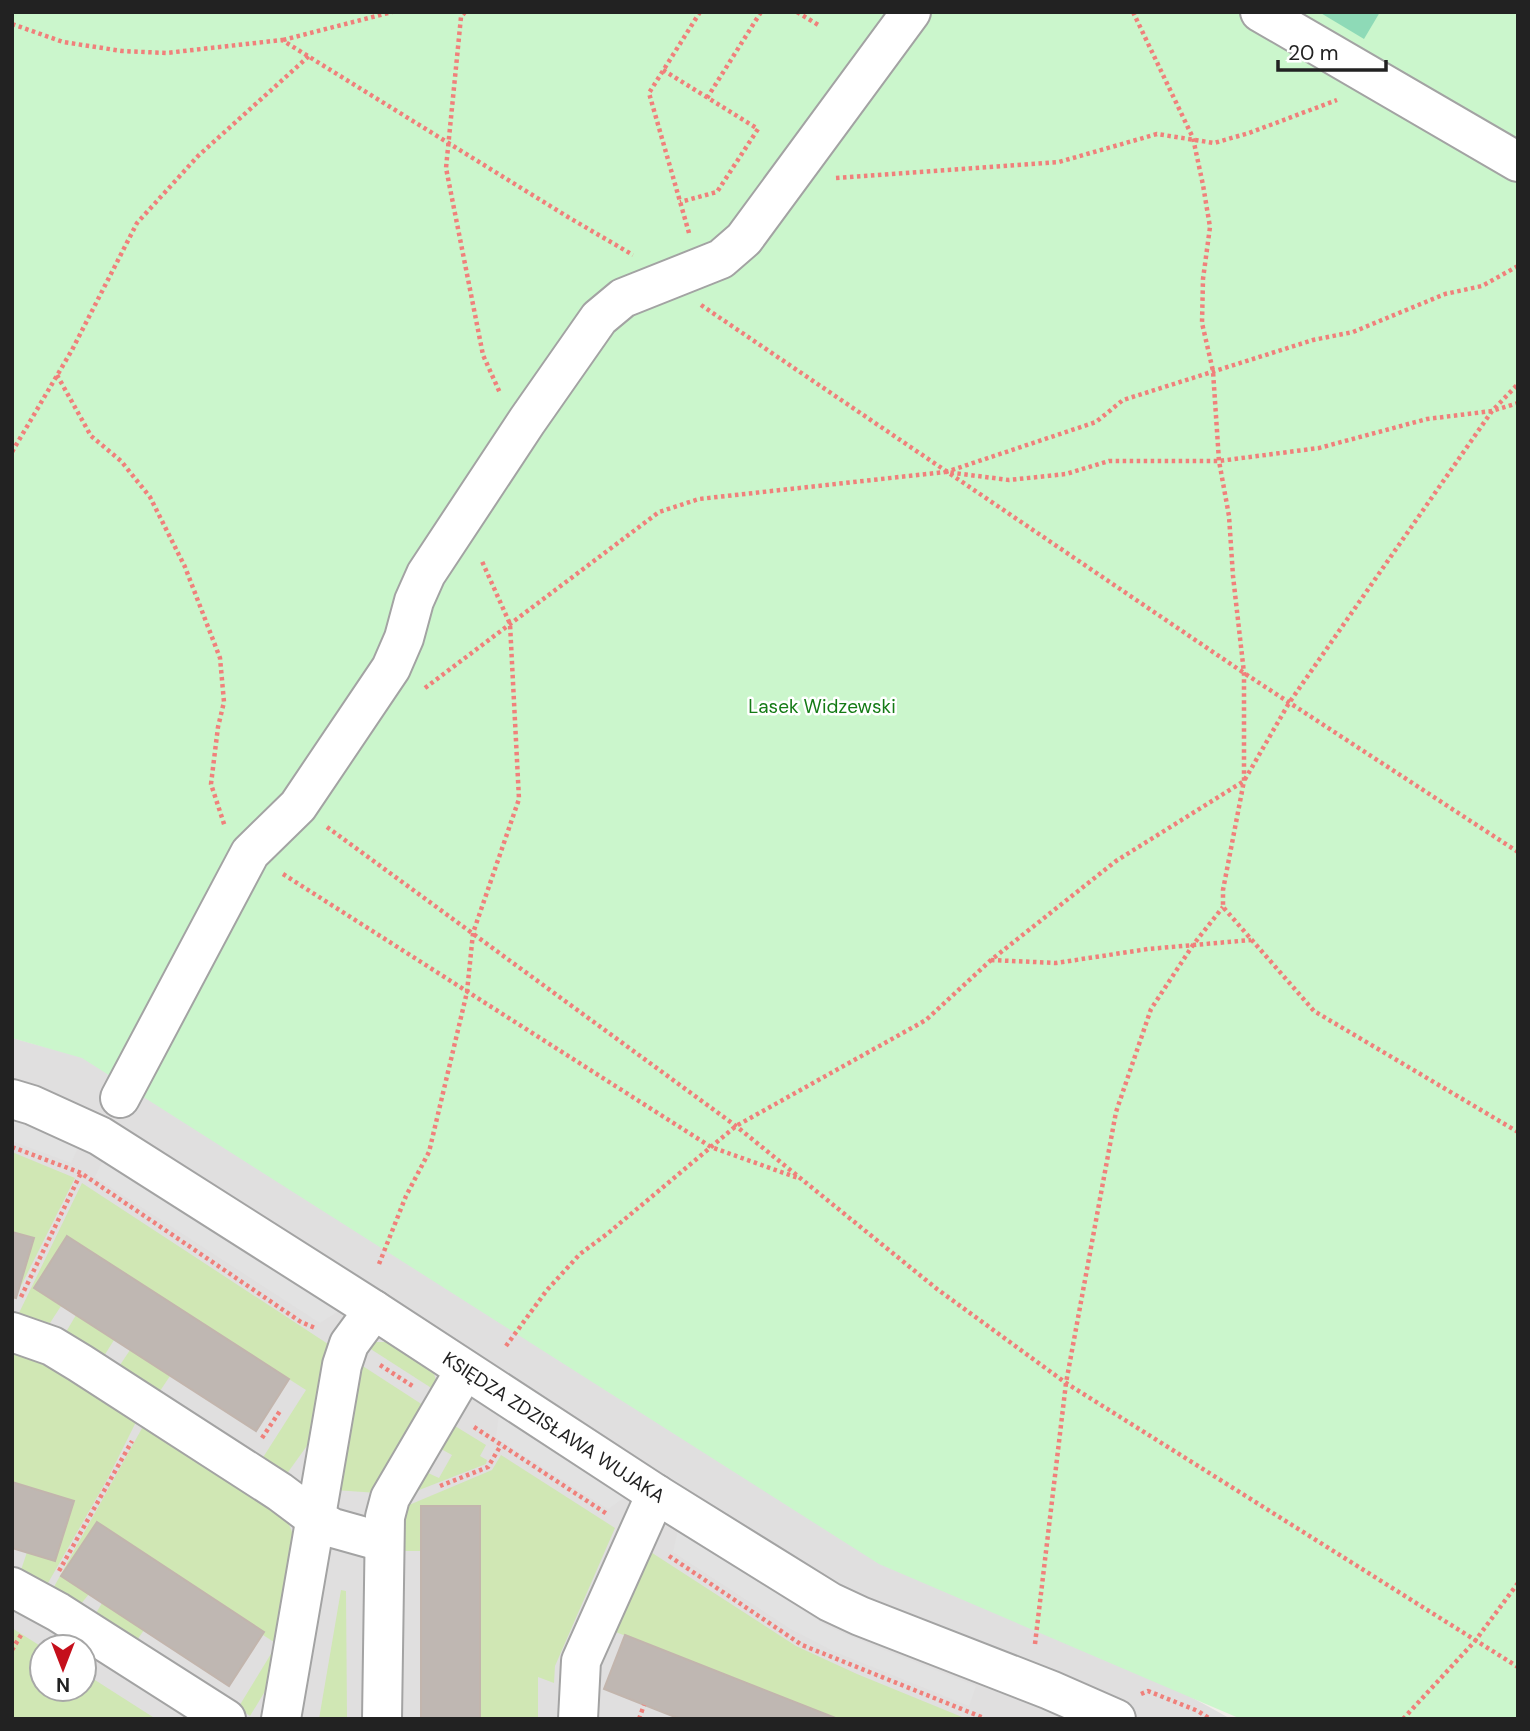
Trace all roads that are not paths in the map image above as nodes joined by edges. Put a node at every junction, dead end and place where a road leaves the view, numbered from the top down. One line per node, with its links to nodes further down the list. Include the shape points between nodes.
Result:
1 (911, 12): 4 (street, via 744,239 721,259 623,298 599,318 426,574 391,667 298,806 250,853)
2 (1260, 12): 3 (street)
3 (1518, 162)
4 (120, 1098)
5 (12, 1099): 6 (street, KSIĘDZA ZDZISŁAWA WUJAKA, via 100,1136)
6 (374, 1310): 8 (street, KSIĘDZA ZDZISŁAWA WUJAKA); 10 (street, via 349,1344 342,1365)
7 (14, 1319): 10 (street)
8 (465, 1370): 9 (street, KSIĘDZA ZDZISŁAWA WUJAKA); 11 (street, via 390,1498)
9 (656, 1494): 13 (street, KSIĘDZA ZDZISŁAWA WUJAKA, via 830,1602); 17 (street, via 580,1661)
10 (316, 1519): 11 (street); 15 (street)
11 (383, 1542): 16 (street)
12 (26, 1595): 14 (street)
13 (1043, 1704): 18 (street, KSIĘDZA ZDZISŁAWA WUJAKA)
14 (226, 1719)
15 (281, 1719)
16 (382, 1719)
17 (578, 1719)
18 (1116, 1719)

